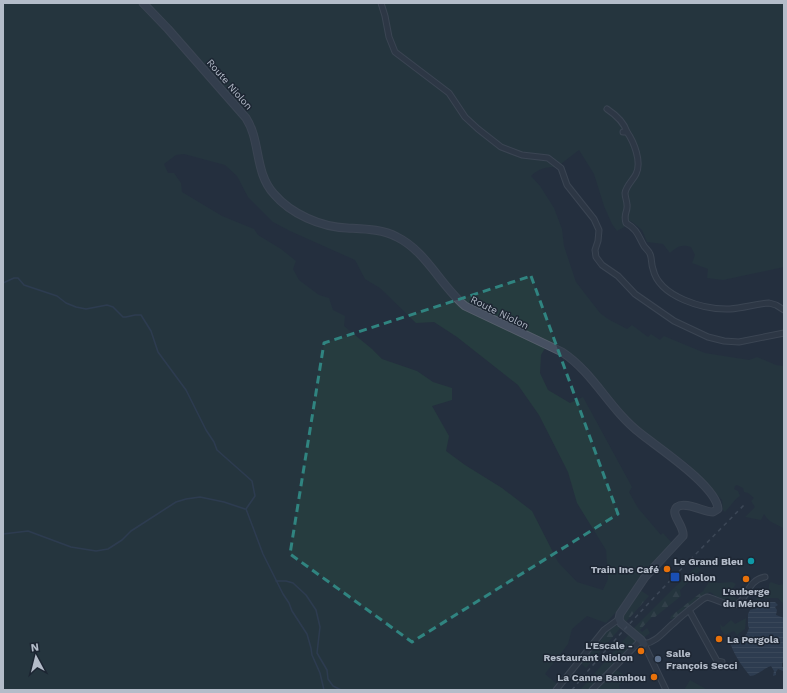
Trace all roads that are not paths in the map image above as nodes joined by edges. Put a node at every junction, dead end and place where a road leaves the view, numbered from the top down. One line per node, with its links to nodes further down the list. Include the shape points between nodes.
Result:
1 (143, 3): 10 (street, Route Niolon, via 246,118 252,131 263,177 281,201 318,223 378,231 407,243 465,306 562,352 577,362 629,424 682,465 715,499 718,509 714,512 688,506 676,508 675,515 683,529 683,536 645,577)
2 (380, 3): 3 (street, via 393,49)
3 (446, 91): 4 (street); 7 (street, via 465,117 494,142 517,153 548,158 561,168 567,185 594,219 599,230 596,257 635,294 674,321 708,337 739,342)
4 (454, 93)
5 (607, 109): 6 (street, via 626,128 625,132 636,152 637,172 625,194 628,206 624,216 626,223 638,233 650,253 653,271 661,285 682,299 713,308 730,309 769,303 776,304)
6 (784, 310)
7 (784, 333)
8 (765, 577): 9 (street, via 754,581 737,604 707,597)
9 (689, 610): 11 (street, via 658,638 650,643); 12 (street, via 717,661)
10 (619, 619): 11 (street); 13 (street, via 604,630)
11 (642, 642): 14 (street); 15 (street)
12 (722, 662)
13 (556, 690)
14 (592, 690)
15 (666, 690)

